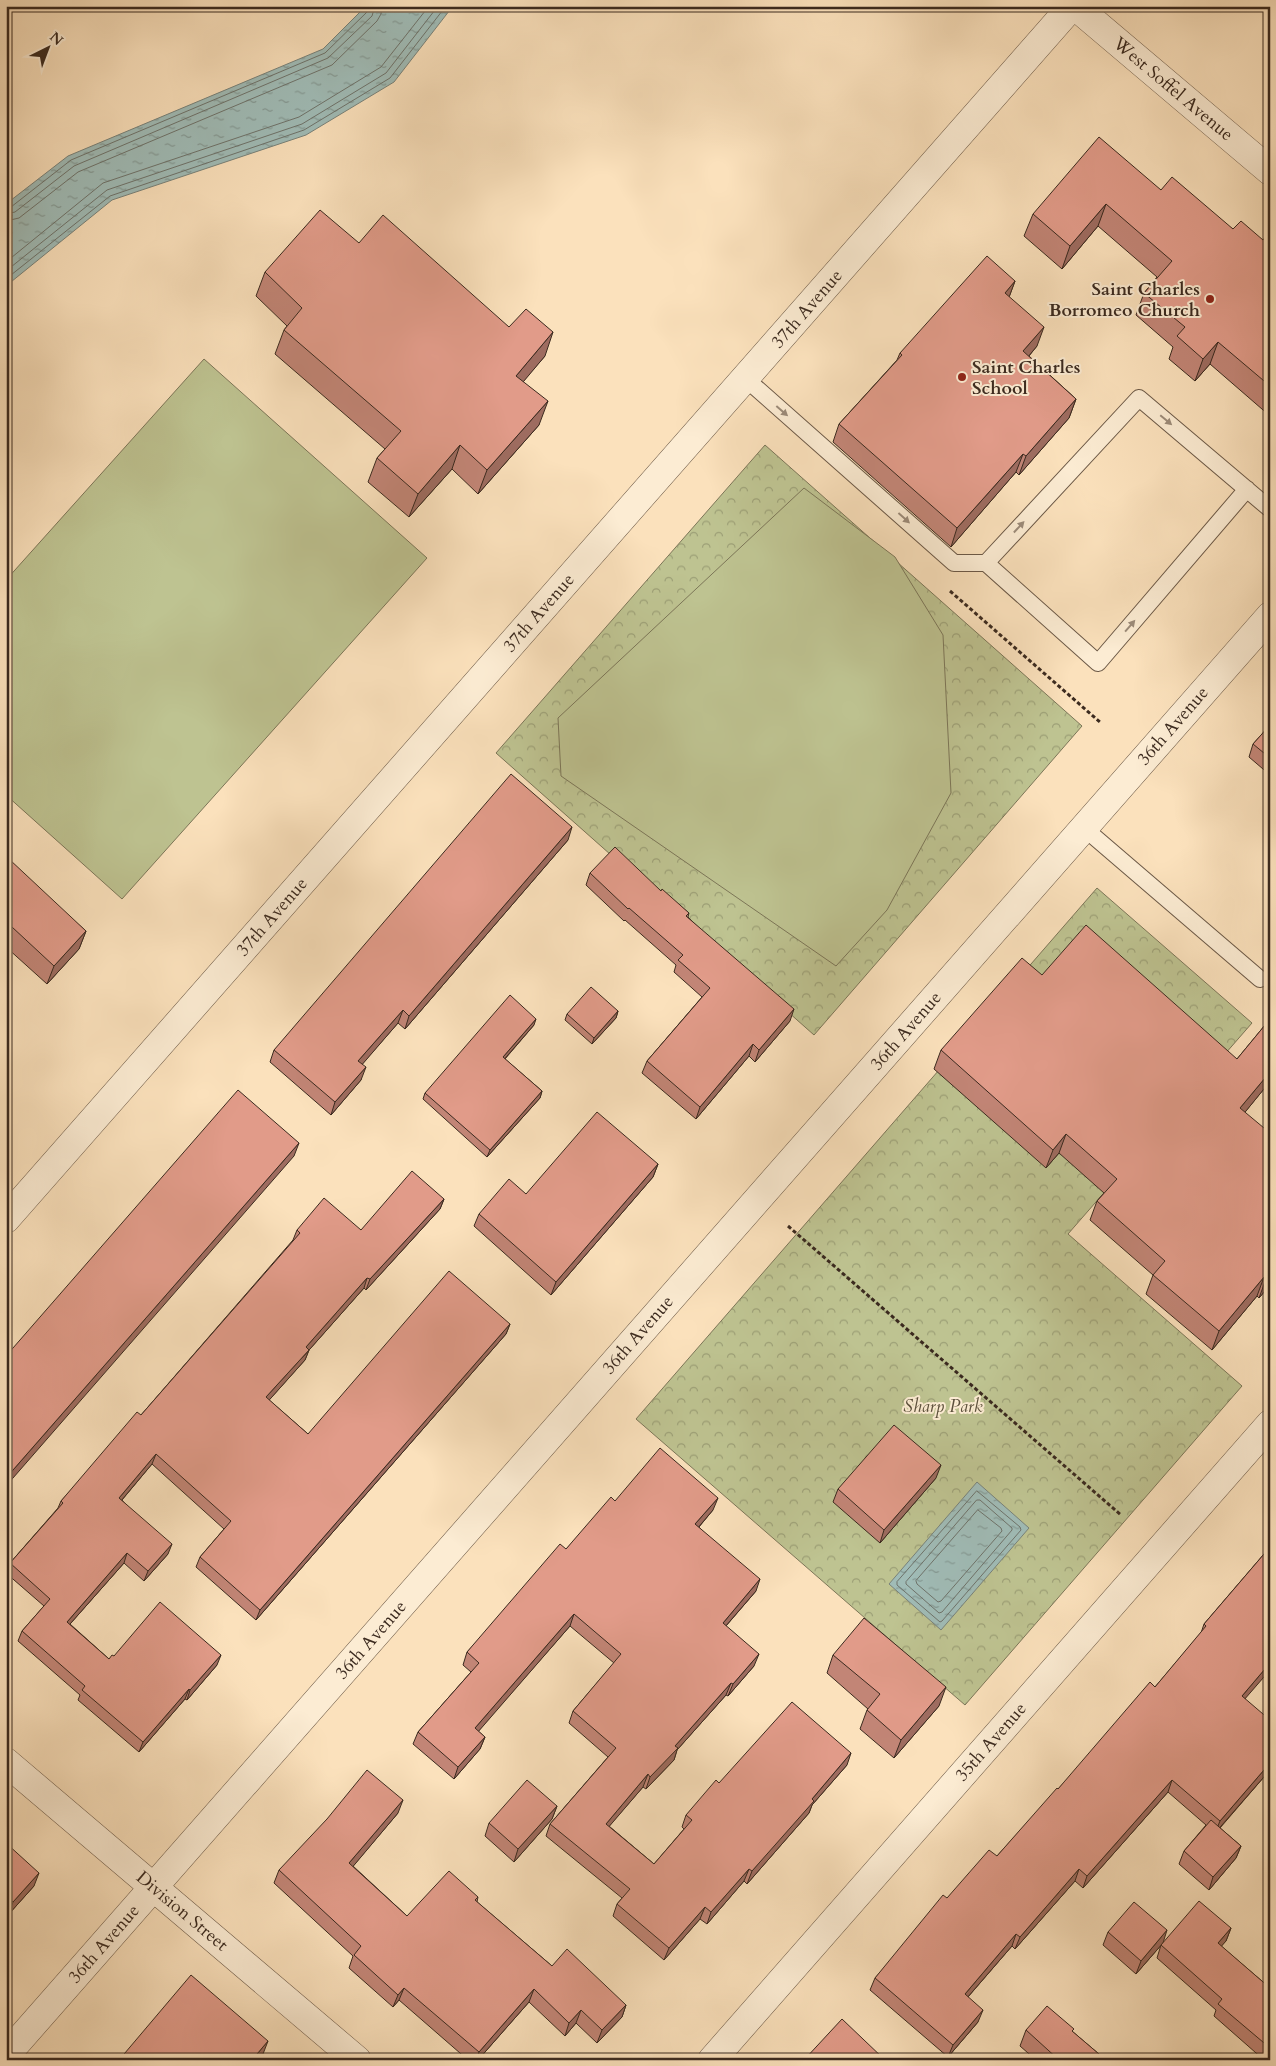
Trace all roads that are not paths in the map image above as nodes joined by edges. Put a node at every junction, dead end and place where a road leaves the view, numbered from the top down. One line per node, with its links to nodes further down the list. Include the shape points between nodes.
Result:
1 (1074, 6): 2 (street, West Soffel Avenue); 3 (street, 37th Avenue)
2 (1270, 171)
3 (745, 378): 6 (lane, one-way to 6, via 954,563); 10 (street, 37th Avenue)
4 (1247, 489): 5 (lane); 6 (lane, one-way to 4, via 1139,398); 6 (lane, one-way to 4, via 1098,663)
5 (1270, 509)
6 (986, 563)
7 (1270, 616): 8 (street, 36th Avenue)
8 (1084, 828): 9 (lane); 13 (street, 36th Avenue)
9 (1260, 979)
10 (6, 1220)
11 (1270, 1424): 16 (street, 35th Avenue)
12 (6, 1762): 13 (street, Division Street)
13 (154, 1888): 14 (street, 36th Avenue); 15 (street, Division Street)
14 (6, 2055)
15 (357, 2060)
16 (712, 2060)

